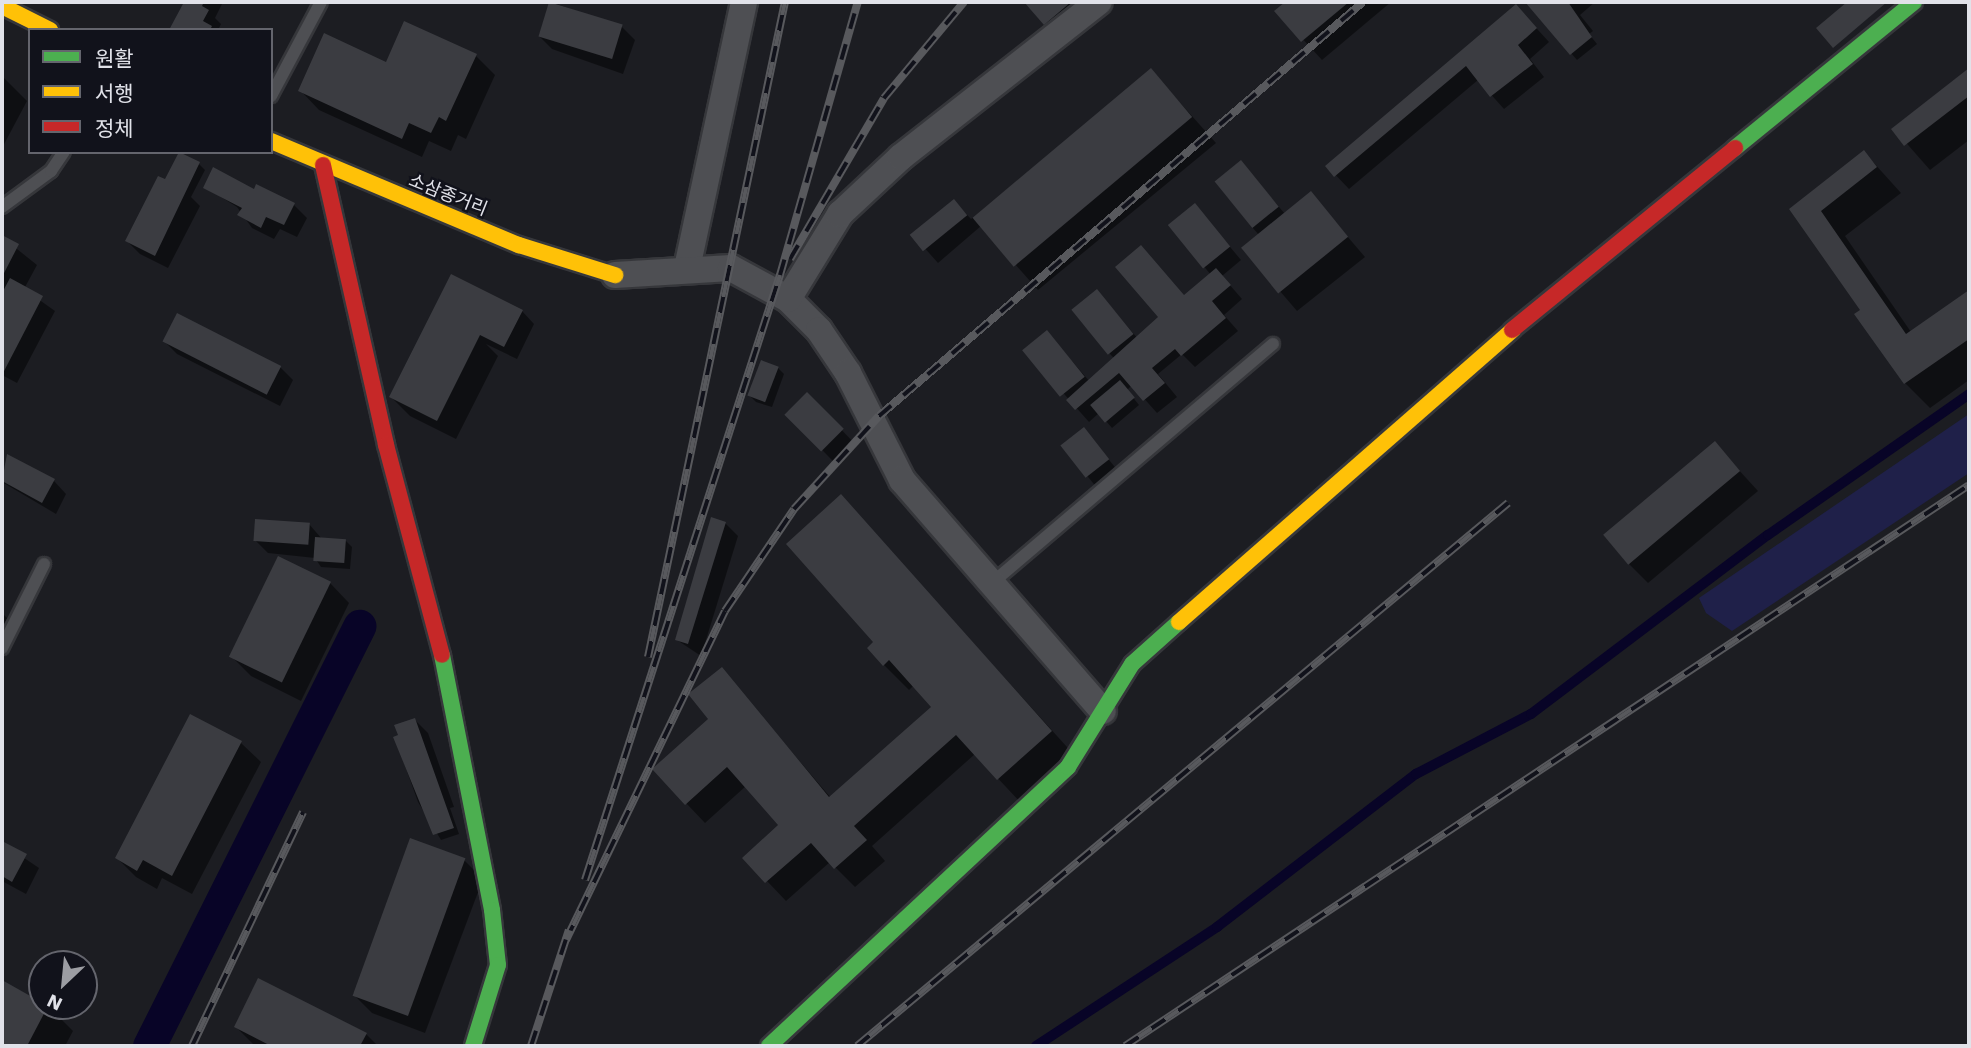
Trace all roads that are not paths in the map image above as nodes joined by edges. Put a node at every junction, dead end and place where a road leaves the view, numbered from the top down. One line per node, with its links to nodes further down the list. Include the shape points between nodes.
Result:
1 (321, 2): 7 (lane)
2 (744, 2): 12 (street)
3 (1099, 2): 14 (street, via 901,157 840,214)
4 (1914, 2): 19 (street, via 1443,386 1132,664)
5 (2, 6): 6 (street)
6 (46, 28)
7 (273, 92)
8 (273, 142): 10 (street, 소삼종거리)
9 (63, 154): 11 (lane, via 51,171)
10 (323, 164): 13 (street, 소삼종거리, via 519,245); 20 (street, via 386,445 440,646 492,911 498,965)
11 (2, 207)
12 (687, 268): 13 (street); 14 (street, via 731,268)
13 (615, 275)
14 (788, 299): 17 (street, via 819,330 848,373 902,480)
15 (1273, 344): 17 (lane)
16 (44, 564): 18 (lane)
17 (992, 583): 19 (street)
18 (2, 648)
19 (1103, 711): 21 (street, via 1068,767)
20 (473, 1046)
21 (769, 1046)

